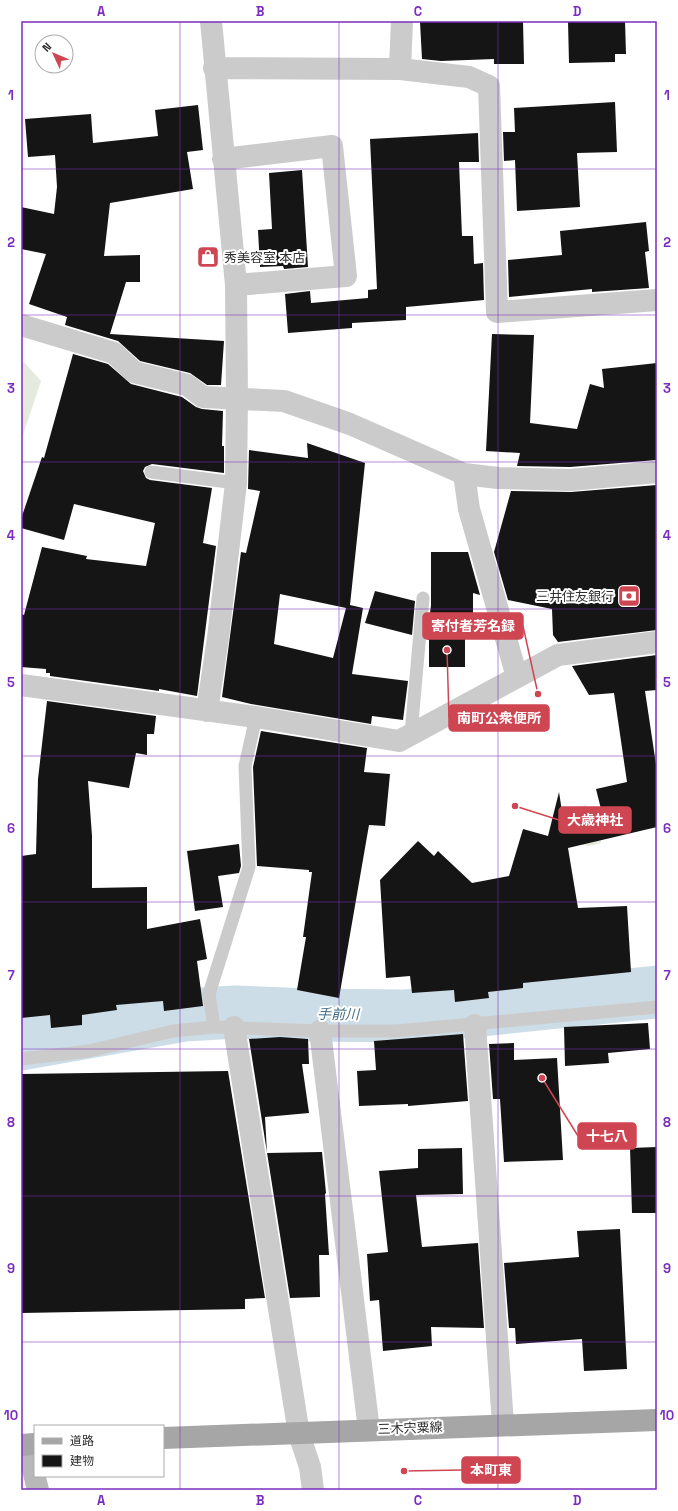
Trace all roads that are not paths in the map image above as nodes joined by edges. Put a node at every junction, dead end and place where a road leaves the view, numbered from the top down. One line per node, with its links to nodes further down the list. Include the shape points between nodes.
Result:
1 (211, 21): 3 (street)
2 (402, 21): 4 (street)
3 (214, 68): 4 (street); 5 (street)
4 (400, 69): 7 (street, via 469,77 489,86 497,312)
5 (223, 159): 6 (street); 6 (street, via 332,146 346,276)
6 (236, 285): 9 (street)
7 (657, 300)
8 (21, 325): 9 (street, via 114,353 134,372 187,385 202,397)
9 (237, 398): 12 (street, via 284,401 350,424); 13 (street)
10 (150, 472): 13 (lane)
11 (657, 472): 12 (street, via 570,480 498,478)
12 (464, 474): 16 (street, via 469,509)
13 (236, 483): 18 (street, via 218,638)
14 (423, 598): 20 (lane)
15 (657, 642): 16 (street, via 558,655)
16 (517, 677): 20 (street)
17 (21, 685): 18 (street)
18 (206, 711): 19 (street)
19 (256, 718): 20 (street, via 399,741); 23 (lane, via 245,766 249,867 209,994)
20 (411, 734)
21 (657, 1007): 22 (lane)
22 (475, 1025): 24 (lane, via 397,1031); 27 (street)
23 (224, 1027): 24 (lane); 25 (lane, via 173,1031 89,1051); 29 (street)
24 (320, 1031): 28 (street)
25 (21, 1059)
26 (657, 1420): 27 (main road, 三木宍粟線)
27 (503, 1424): 28 (main road, 三木宍粟線)
28 (368, 1430): 29 (main road, 三木宍粟線)
29 (299, 1434): 30 (main road, 三木宍粟線); 35 (street, via 310,1467)
30 (164, 1438)
31 (28, 1445): 32 (street)
32 (34, 1472)
33 (35, 1477): 34 (street)
34 (38, 1490)
35 (314, 1490)

